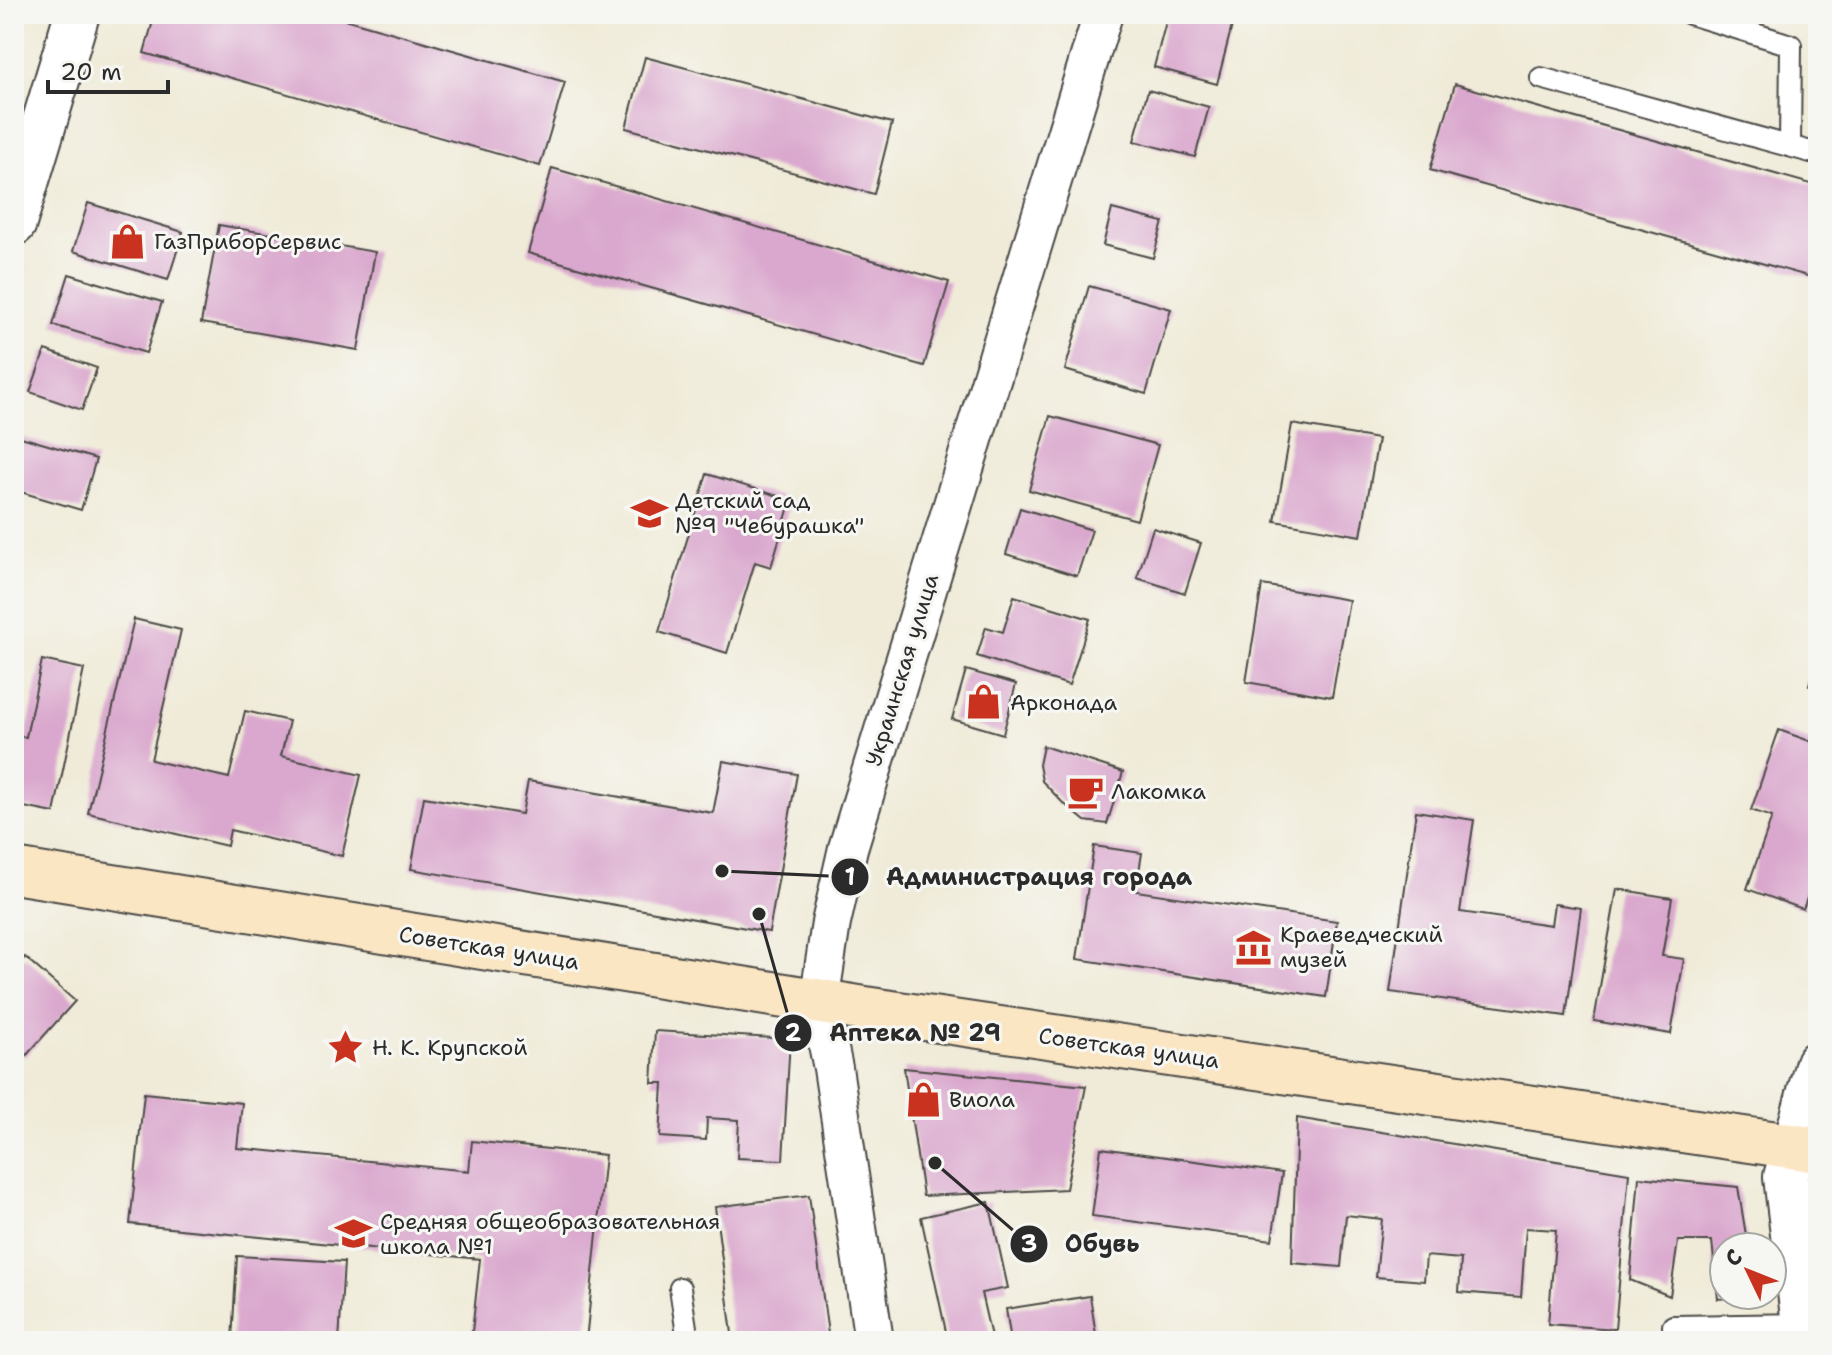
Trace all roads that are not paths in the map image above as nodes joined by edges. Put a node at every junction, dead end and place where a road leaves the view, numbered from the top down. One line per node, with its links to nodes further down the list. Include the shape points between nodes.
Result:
1 (77, 14): 7 (street)
2 (1103, 14): 9 (street, Украинская улица, via 848,848)
3 (1690, 14): 5 (lane, via 1791,45)
4 (1541, 78): 5 (lane)
5 (1790, 145): 6 (lane)
6 (1818, 154)
7 (14, 223)
8 (14, 871): 9 (main road, Советская улица)
9 (819, 1002): 11 (main road, Советская улица); 15 (street, Украинская улица)
10 (1818, 1063): 11 (street)
11 (1807, 1148): 13 (street, via 1786,1177)
12 (680, 1288): 14 (lane)
13 (1805, 1333): 16 (lane, via 1673,1326)
14 (688, 1341)
15 (874, 1341)
16 (1674, 1341)

